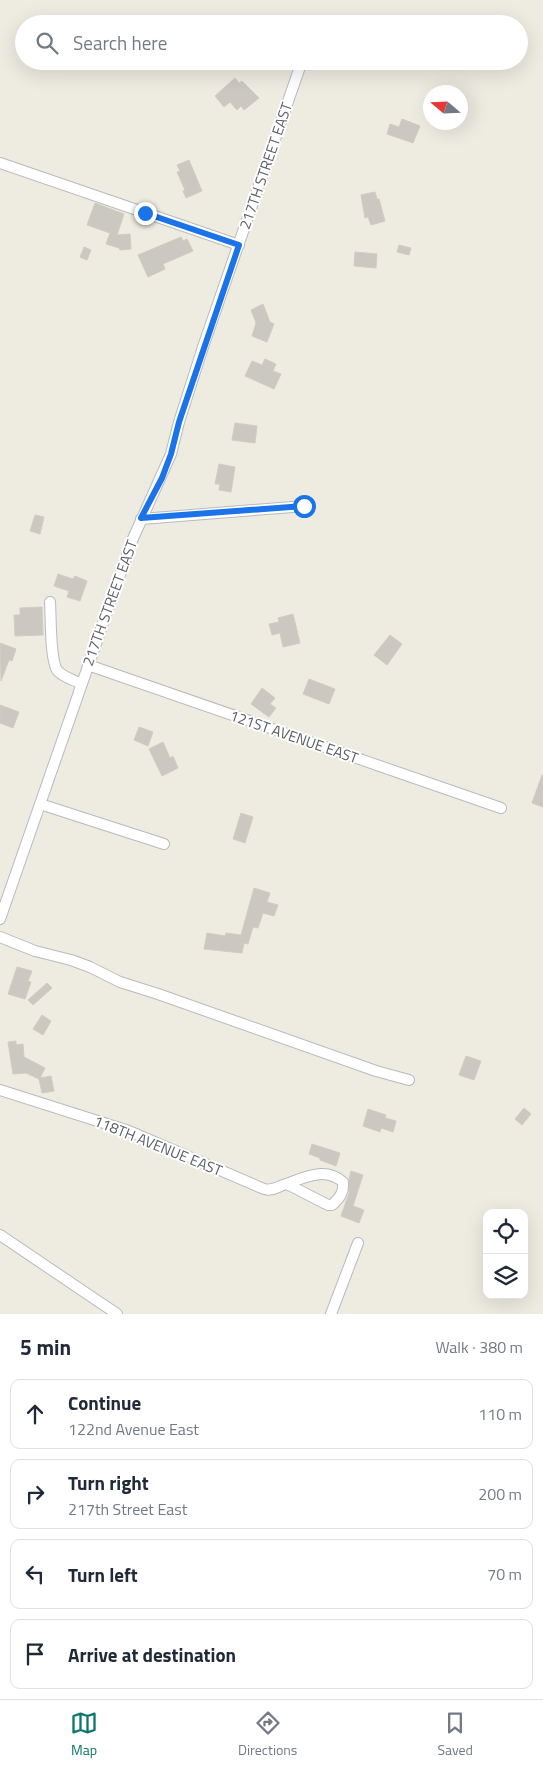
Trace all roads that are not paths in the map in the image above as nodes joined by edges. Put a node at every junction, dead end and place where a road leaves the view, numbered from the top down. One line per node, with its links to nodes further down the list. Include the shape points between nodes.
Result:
1 (299, 70): 3 (street, 217TH STREET EAST)
2 (0, 164): 3 (street)
3 (239, 245): 5 (street, 217TH STREET EAST, via 171,454)
4 (304, 506): 5 (street)
5 (141, 518): 7 (street, 217TH STREET EAST)
6 (50, 602): 8 (street, via 54,661 64,676)
7 (88, 665): 8 (street, 217TH STREET EAST); 10 (street, 121ST AVENUE EAST)
8 (82, 684): 9 (street, 217TH STREET EAST)
9 (40, 804): 11 (street); 12 (street, 217TH STREET EAST)
10 (501, 808)
11 (164, 844)
12 (0, 920)
13 (0, 936): 14 (street, via 35,951 90,966 120,982)
14 (409, 1080)
15 (0, 1090): 16 (street, 118TH AVENUE EAST, via 129,1131 264,1189)
16 (287, 1184): 16 (street, 118TH AVENUE EAST, via 317,1173 337,1177 343,1182 344,1189 339,1198 328,1205)
17 (0, 1234): 19 (street)
18 (358, 1243): 20 (street)
19 (117, 1314)
20 (331, 1314)

